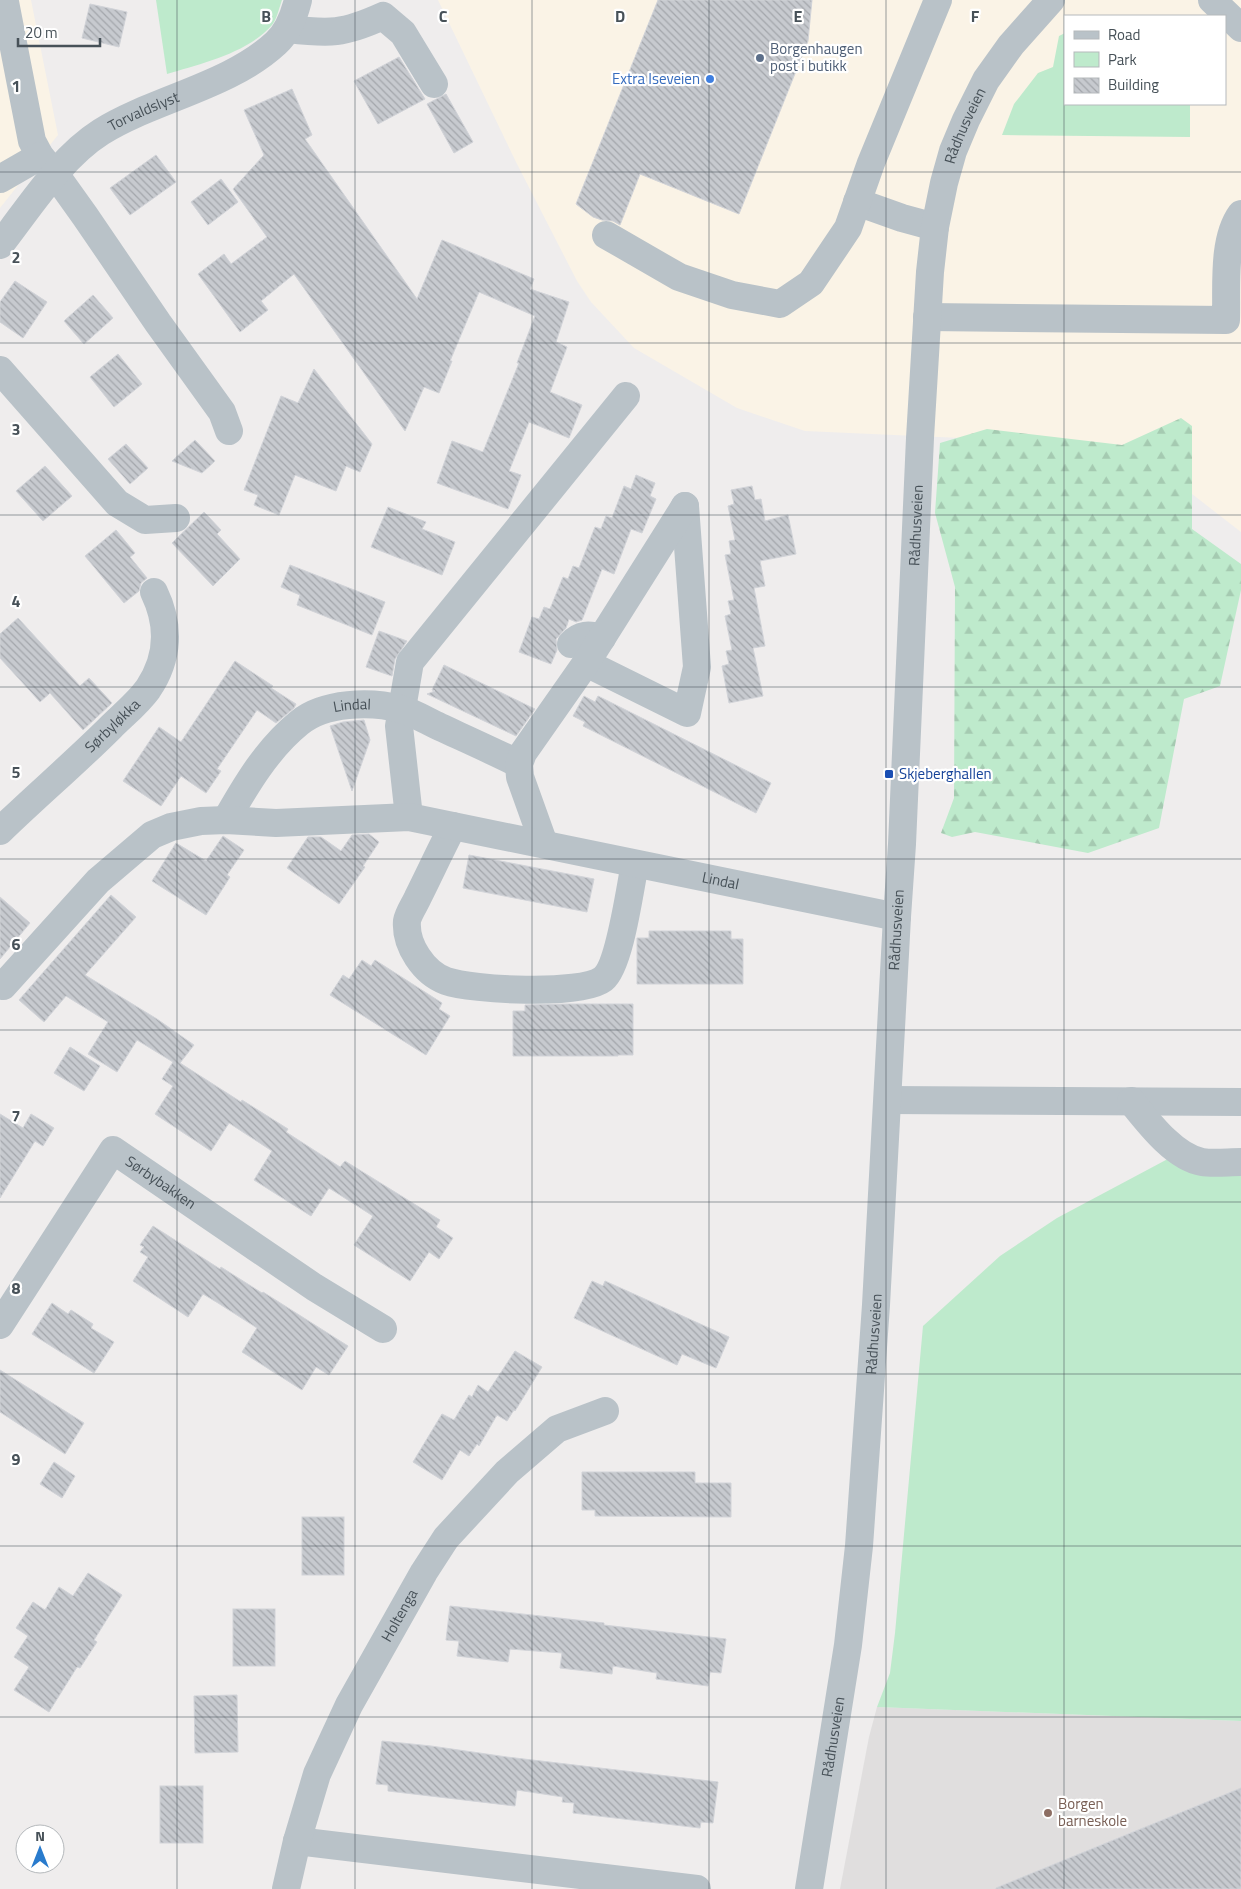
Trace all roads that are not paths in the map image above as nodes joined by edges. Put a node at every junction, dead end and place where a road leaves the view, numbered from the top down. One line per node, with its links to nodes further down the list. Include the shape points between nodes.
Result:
1 (298, 0): 7 (street, Torvaldslyst)
2 (938, 0): 11 (street)
3 (1051, 0): 13 (street, Rådhusveien, via 1011,45 986,80 953,151)
4 (1212, 0): 6 (street)
5 (5, 2): 9 (street, via 32,141)
6 (1241, 28)
7 (288, 29): 8 (street, via 340,32 382,16 403,33); 9 (street, Torvaldslyst, via 277,43 231,73 101,132)
8 (434, 84)
9 (48, 165): 10 (street); 15 (street, Torvaldslyst); 19 (street, via 222,412)
10 (0, 179)
11 (858, 202): 13 (street); 14 (street, via 848,228 811,283 780,304 732,295 679,277)
12 (1241, 214): 16 (street, via 1228,251 1226,320)
13 (935, 228): 16 (street, Rådhusveien)
14 (606, 235)
15 (0, 245)
16 (927, 317): 31 (street, Rådhusveien)
17 (0, 370): 20 (street, via 117,503 145,520)
18 (626, 396): 23 (street, via 410,662)
19 (229, 431)
20 (176, 518)
21 (154, 592): 28 (street, Sørbyløkka, via 166,629 158,670 147,690)
22 (579, 653): 22 (street, via 687,713 697,667 684,506 602,638); 24 (street)
23 (402, 710): 24 (street, Lindal); 25 (street, via 400,726); 26 (street, Lindal, via 356,704 322,710 306,718 273,749 253,774)
24 (519, 764): 29 (street, via 520,777)
25 (409, 817): 26 (street, Lindal, via 276,823); 27 (street, Lindal)
26 (226, 820): 32 (street, Lindal, via 172,826 152,835 98,881)
27 (453, 826): 29 (street, Lindal); 30 (street, via 407,920 409,940 426,968 445,980 470,986 553,990 580,987 603,979 612,965 621,934)
28 (0, 831)
29 (544, 844): 30 (street, Lindal)
30 (635, 864): 31 (street, Lindal)
31 (897, 917): 33 (street, Rådhusveien)
32 (3, 986)
33 (888, 1100): 34 (street); 43 (street, Rådhusveien, via 859,1546 848,1646)
34 (1131, 1101): 35 (street); 36 (street, via 1180,1153 1201,1162)
35 (1241, 1102)
36 (1241, 1162)
37 (0, 1325): 38 (street, Sørbybakken, via 113,1150 314,1287)
38 (383, 1329)
39 (605, 1411): 40 (street, Holtenga, via 557,1429 507,1472 446,1538 349,1705 317,1774)
40 (297, 1840): 41 (street, Holtenga); 42 (street)
41 (286, 1889)
42 (697, 1889)
43 (810, 1889)

